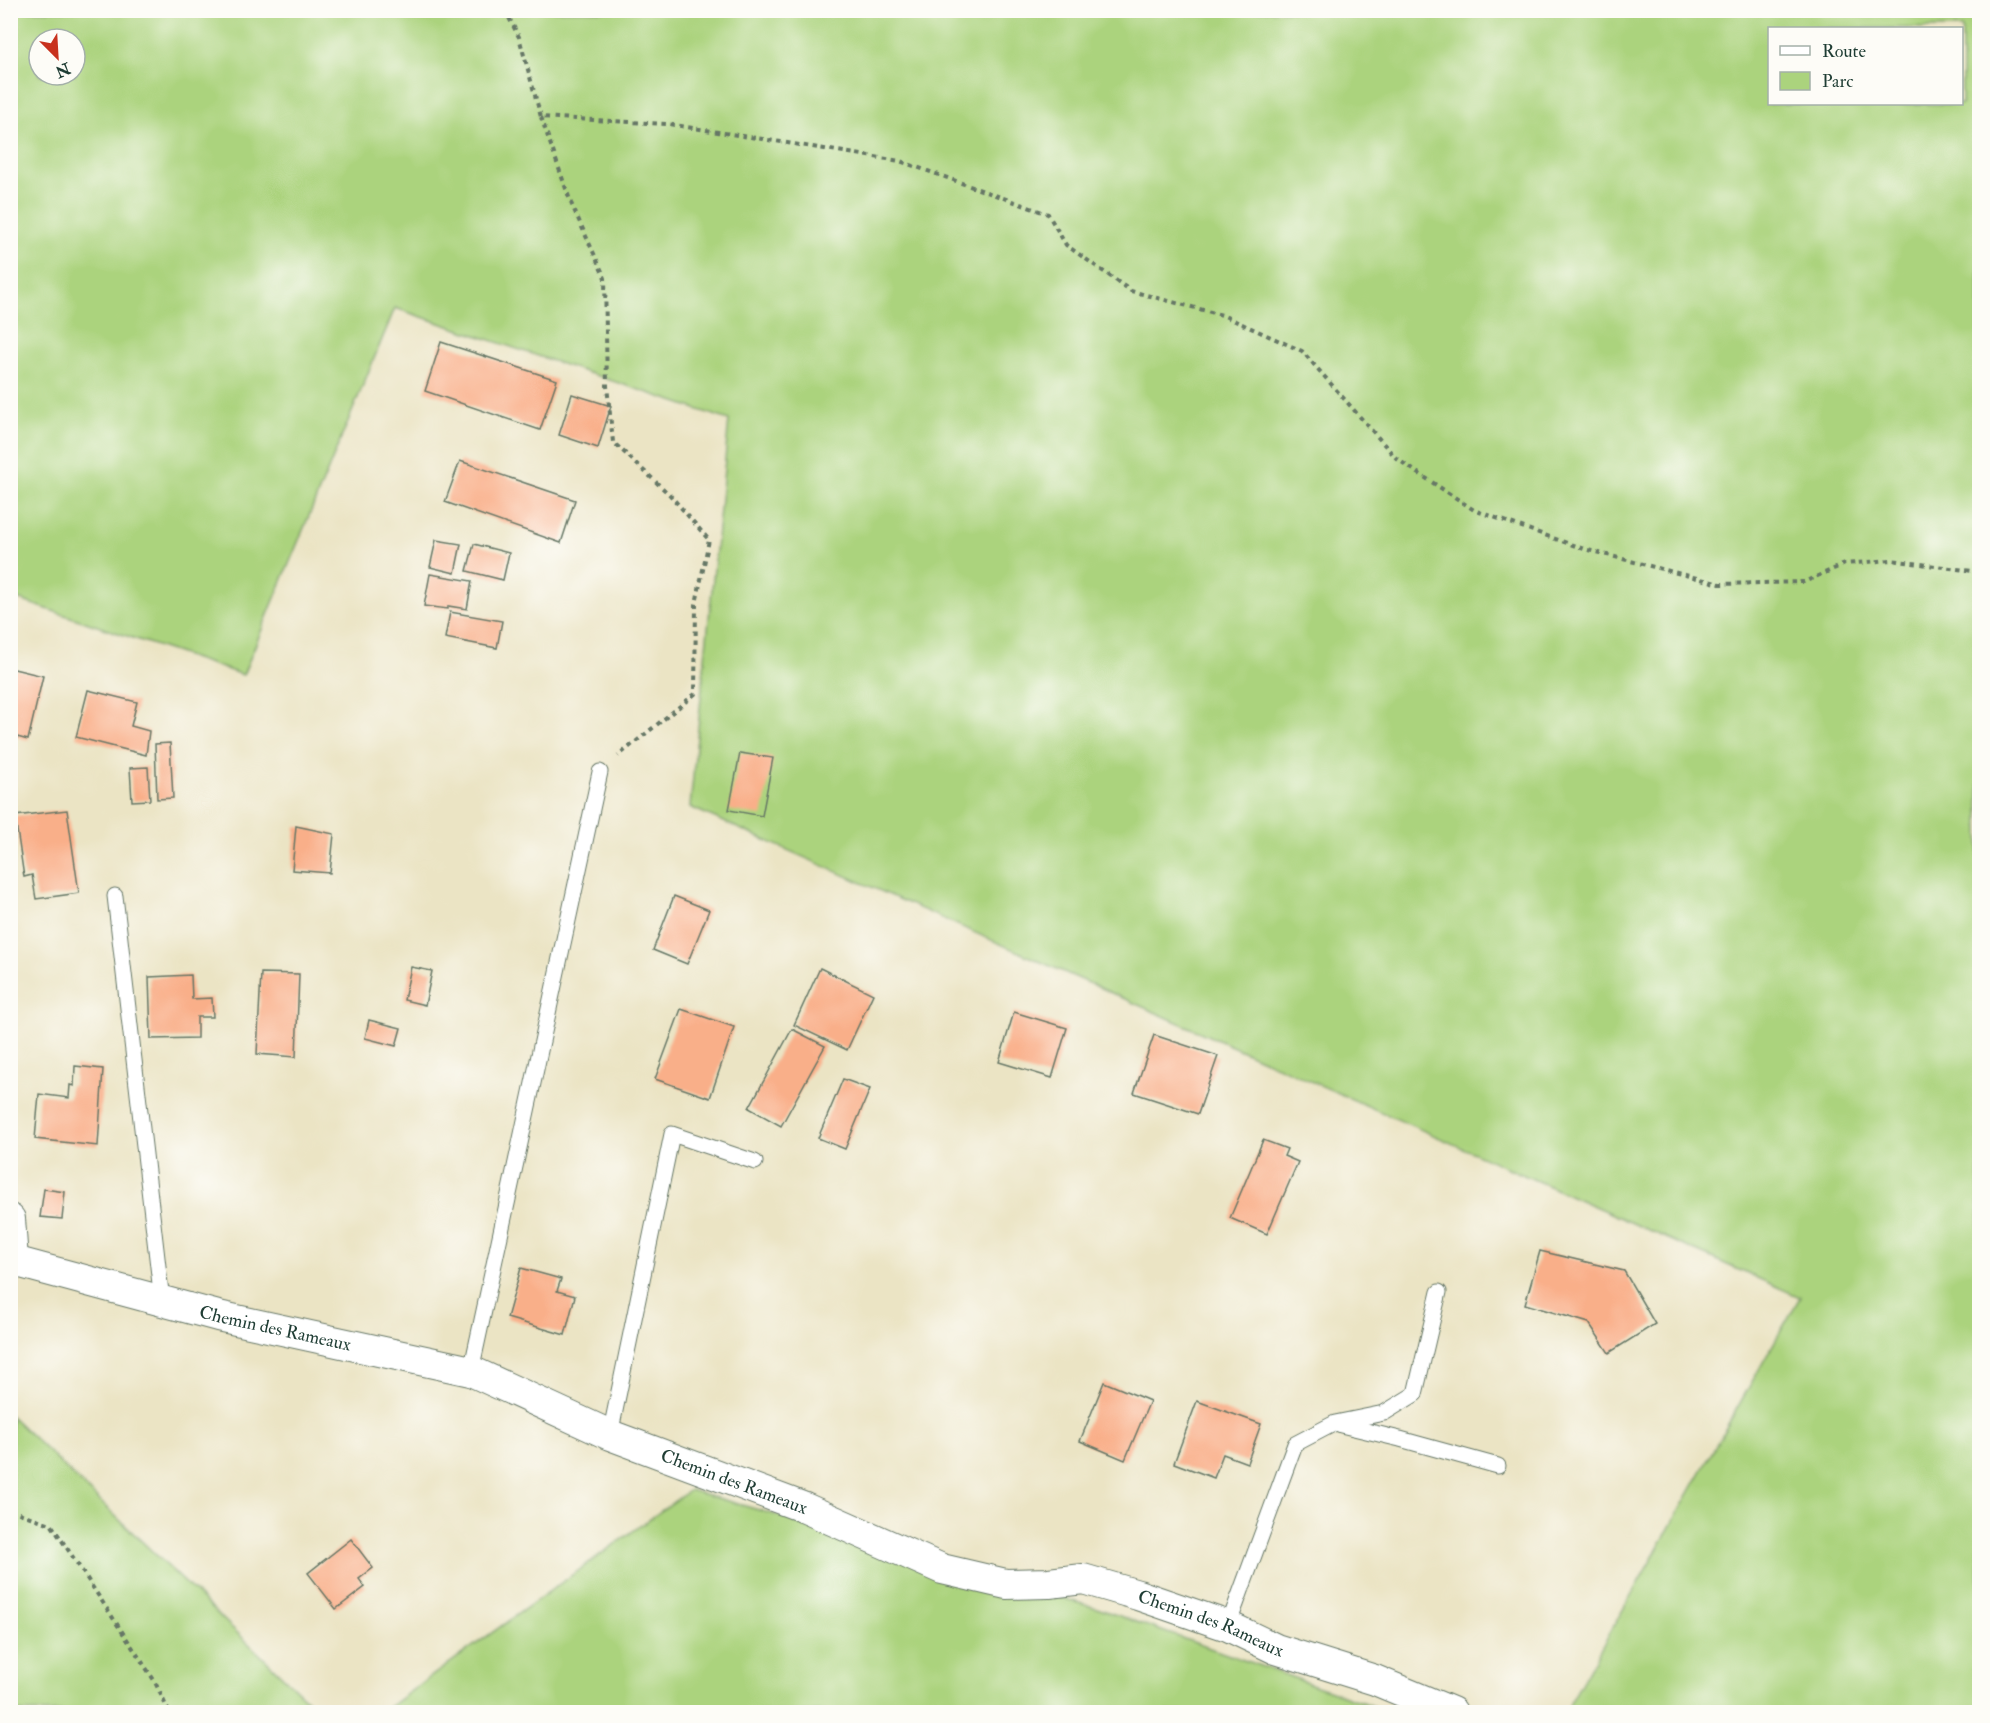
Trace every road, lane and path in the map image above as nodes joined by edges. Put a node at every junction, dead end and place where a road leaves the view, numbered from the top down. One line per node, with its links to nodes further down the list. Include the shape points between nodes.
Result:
1 (505, 10): 2 (path, via 519,36)
2 (541, 117): 3 (path, via 668,124 900,160 1047,214 1066,245 1131,291 1222,315 1302,351 1397,459 1474,510 1584,549 1720,584 1804,582 1845,564 1892,560); 4 (path, via 605,278 607,386 614,442 670,495 709,540 696,604 695,694)
3 (1980, 572)
4 (600, 772): 11 (lane)
5 (114, 896): 10 (lane)
6 (754, 1162): 13 (lane, via 672,1134)
7 (10, 1219): 8 (street)
8 (12, 1260): 10 (street, Chemin des Rameaux)
9 (1439, 1292): 12 (lane, via 1415,1394 1384,1413)
10 (162, 1301): 11 (street, Chemin des Rameaux)
11 (471, 1371): 13 (street, Chemin des Rameaux)
12 (1335, 1423): 14 (lane); 16 (lane, via 1295,1444)
13 (610, 1435): 16 (street, Chemin des Rameaux, via 805,1508 942,1569 1006,1584 1083,1579)
14 (1498, 1466)
15 (10, 1510): 17 (path, via 51,1524 154,1680)
16 (1228, 1626): 18 (street, Chemin des Rameaux, via 1276,1649 1375,1680)
17 (169, 1713)
18 (1452, 1713)

